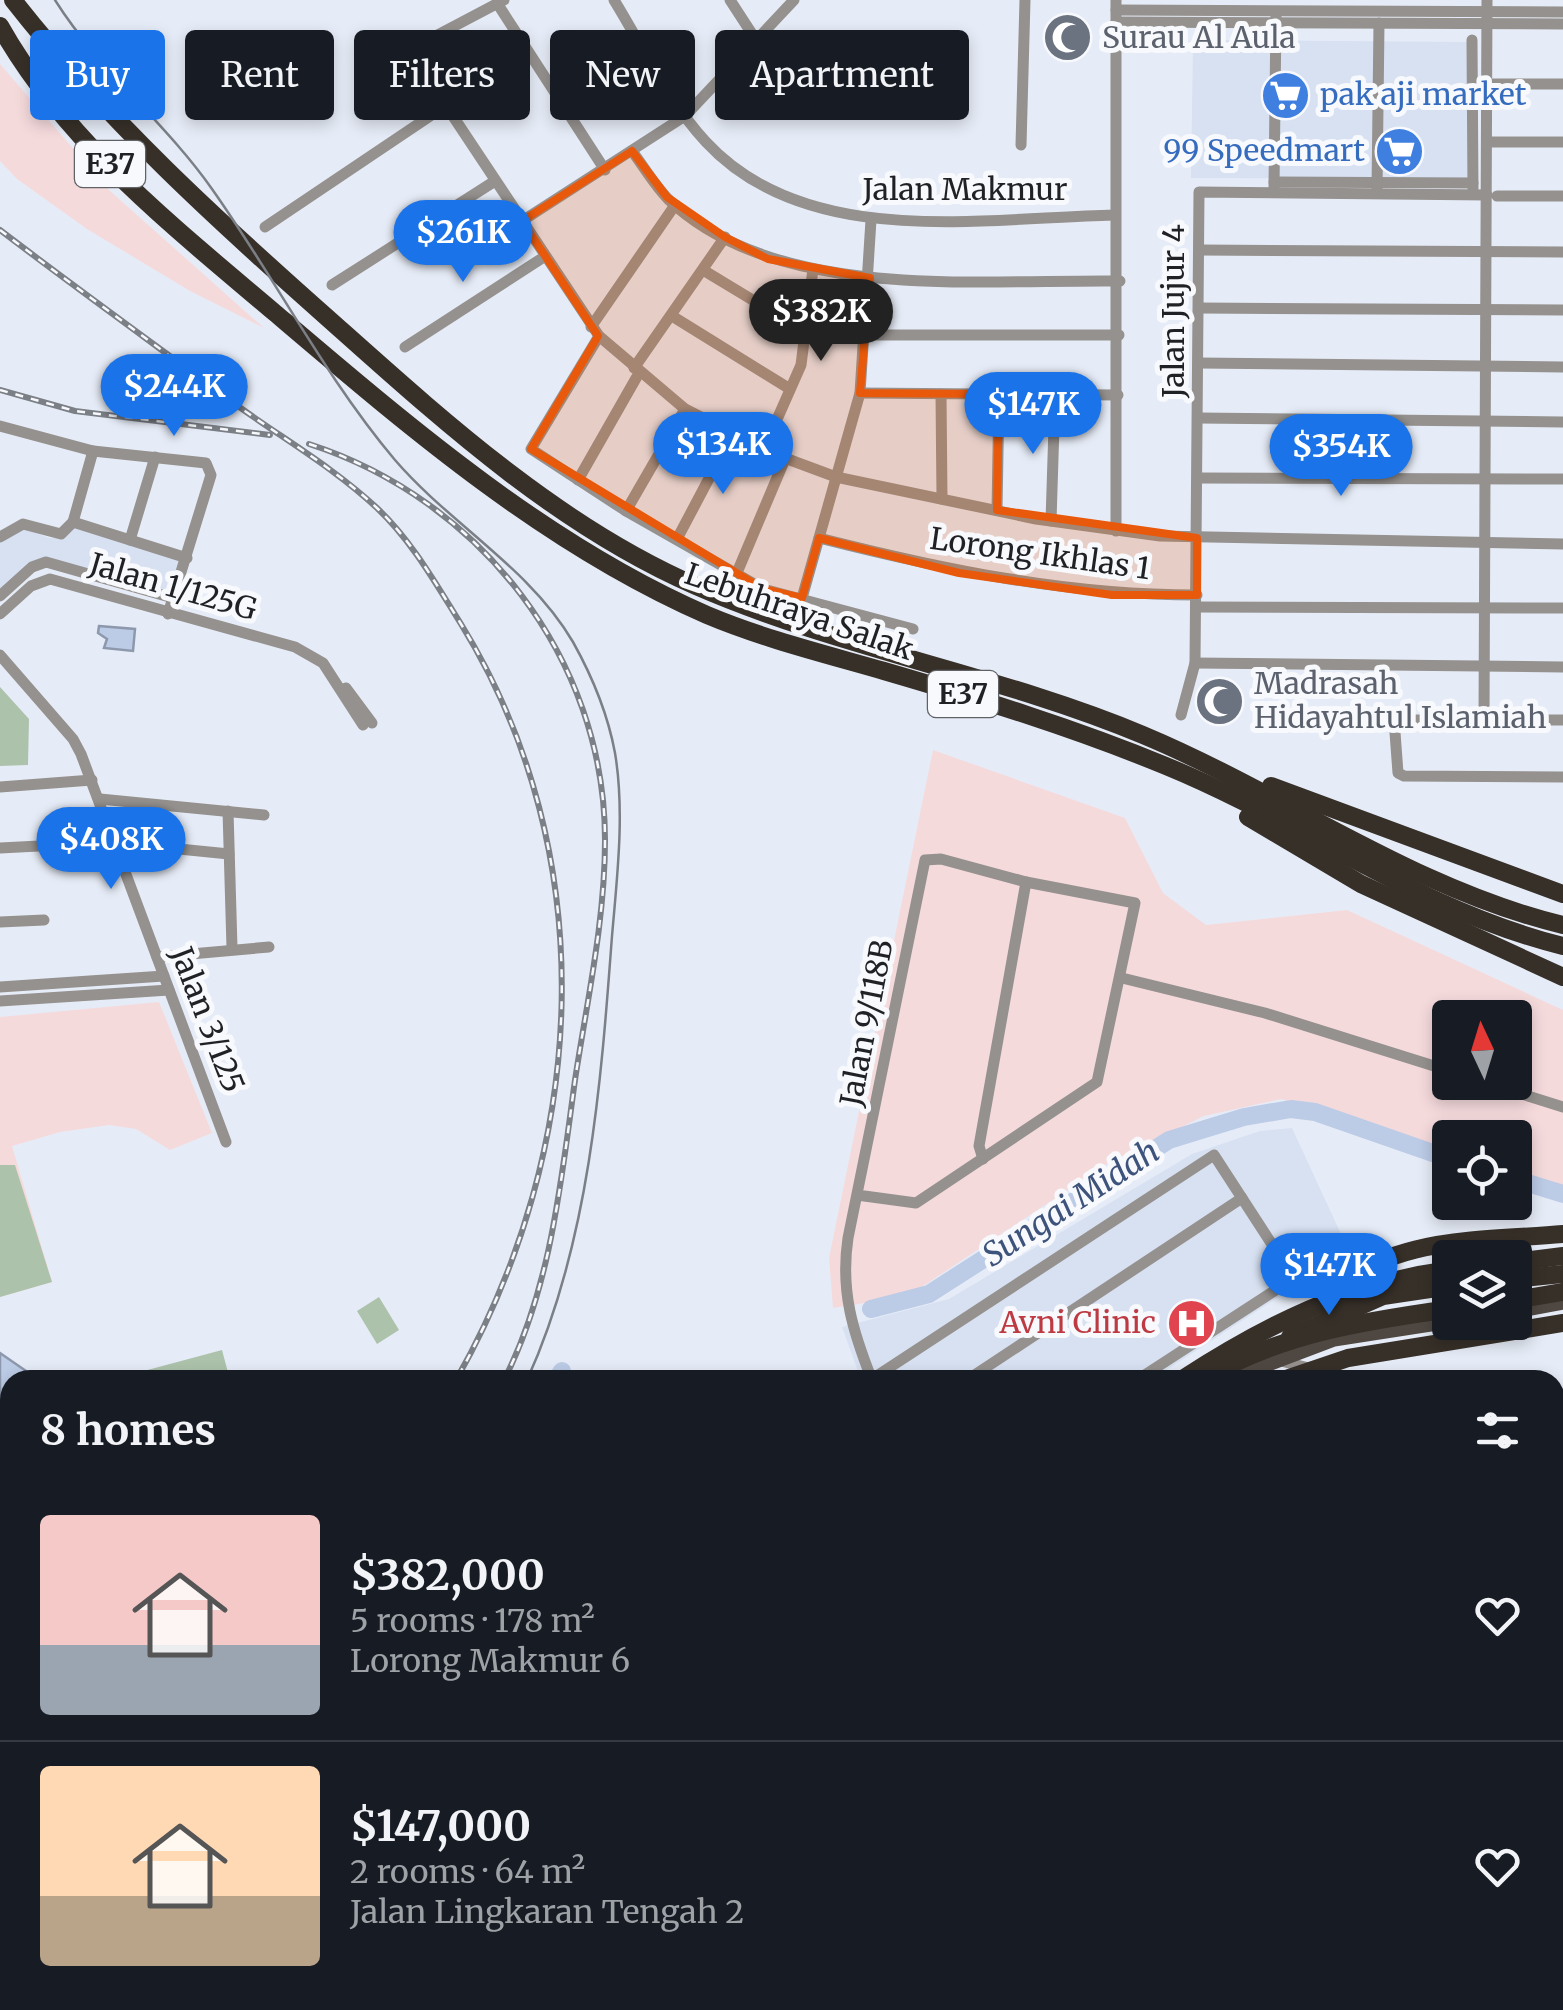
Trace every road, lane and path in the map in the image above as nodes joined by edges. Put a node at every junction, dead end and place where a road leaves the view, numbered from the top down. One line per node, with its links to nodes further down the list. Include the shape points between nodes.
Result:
1 (13, 0): 123 (highway, Lebuhraya Salak / E37, via 64,66 202,207 383,368 516,477 601,536 714,593 1044,696)
2 (614, 0): 17 (street, Jalan Makmur)
3 (730, 0): 18 (street)
4 (794, 0): 19 (street)
5 (1025, 0): 31 (street)
6 (1136, 0): 8 (street)
7 (501, 2): 16 (street); 33 (street)
8 (1155, 10): 9 (street); 12 (street)
9 (1116, 11): 12 (street); 41 (street)
10 (1488, 12): 11 (street); 12 (street); 13 (street); 14 (street); 22 (street)
11 (1563, 12)
12 (1276, 16): 13 (street); 35 (street)
13 (1379, 23): 36 (street)
14 (1563, 24)
15 (0, 26): 124 (highway, Lebuhraya Salak / E37, via 78,133 184,235 386,406 585,552 714,618 1037,716)
16 (447, 30)
17 (632, 30)
18 (750, 30)
19 (766, 30)
20 (1472, 40): 37 (street)
21 (715, 84): 24 (street)
22 (1488, 84): 23 (street); 29 (street)
23 (1563, 84)
24 (695, 105)
25 (424, 120): 44 (street)
26 (458, 120): 34 (street)
27 (679, 120): 32 (street)
28 (689, 120): 42 (street, Jalan Makmur, via 731,166 768,190)
29 (1488, 142): 30 (street); 38 (street)
30 (1563, 142)
31 (1021, 145)
32 (632, 152): 33 (street); 40 (street)
33 (605, 170): 43 (street)
34 (495, 181): 43 (street); 54 (street)
35 (1274, 187): 36 (street); 46 (street, Jalan Jujur 4, via 1199,192)
36 (1377, 188): 37 (street)
37 (1472, 189): 38 (street)
38 (1492, 195): 39 (street); 47 (street)
39 (1563, 196)
40 (675, 205): 45 (street); 59 (street)
41 (1114, 215): 42 (street, Jalan Makmur); 53 (street)
42 (871, 220): 52 (street)
43 (522, 222): 49 (street)
44 (265, 226)
45 (726, 237): 50 (street, via 768,259); 51 (street)
46 (1200, 250): 47 (street); 55 (street, Jalan Jujur 4)
47 (1487, 252): 48 (street); 56 (street)
48 (1563, 252)
49 (544, 256): 59 (street); 63 (street)
50 (813, 269): 52 (street); 60 (street)
51 (704, 270): 58 (street); 60 (street)
52 (870, 278): 53 (street); 61 (street)
53 (1120, 281): 62 (street)
54 (332, 285)
55 (1199, 308): 56 (street); 64 (street, Jalan Jujur 4)
56 (1486, 310): 57 (street); 65 (street)
57 (1563, 310)
58 (672, 316): 67 (street); 68 (street)
59 (595, 331): 67 (street); 88 (street, via 531,448)
60 (804, 331): 68 (street)
61 (865, 334): 62 (street); 69 (street)
62 (1118, 335): 73 (street)
63 (404, 348)
64 (1199, 363): 65 (street); 75 (street, Jalan Jujur 4)
65 (1486, 366): 66 (street); 76 (street)
66 (1563, 367)
67 (637, 371): 74 (street); 88 (street)
68 (790, 389): 80 (street)
69 (860, 393): 70 (street); 84 (street)
70 (941, 394): 71 (street); 89 (street)
71 (999, 394): 72 (street); 90 (street)
72 (1055, 395): 73 (street); 92 (street)
73 (1118, 395): 94 (street)
74 (685, 408): 79 (street); 91 (street)
75 (1198, 418): 76 (street); 85 (street, Jalan Jujur 4)
76 (1486, 422): 77 (street); 86 (street)
77 (1563, 422)
78 (0, 426): 81 (street)
79 (732, 434): 83 (street); 99 (street)
80 (767, 442)
81 (93, 451): 82 (street); 93 (street)
82 (155, 458): 98 (street); 102 (street, via 206,463 211,475)
83 (785, 459): 84 (street); 103 (street)
84 (836, 477): 89 (street); 96 (street)
85 (1198, 478): 86 (street); 97 (street, Jalan Jujur 4)
86 (1485, 479): 87 (street); 100 (street)
87 (1563, 479)
88 (578, 480): 91 (street)
89 (942, 499): 90 (street)
90 (997, 510): 92 (street)
91 (626, 511): 99 (street)
92 (1051, 521): 94 (street)
93 (72, 522): 95 (street, via 61,534 22,524); 98 (street)
94 (1116, 530): 97 (street)
95 (0, 536)
96 (819, 538): 106 (street); 107 (street, Lorong Ikhlas 1, via 959,574)
97 (1197, 538): 100 (street); 107 (street, Jalan Jujur 4)
98 (130, 540): 102 (street)
99 (676, 540): 103 (street)
100 (1485, 543): 101 (street); 108 (street)
101 (1563, 544)
102 (187, 558): 105 (street)
103 (736, 575): 106 (street)
104 (0, 596): 105 (street, via 46,562)
105 (174, 598): 111 (street)
106 (802, 598): 112 (street)
107 (1197, 601): 108 (street, Lorong Ikhlas 1); 114 (street, Jalan Jujur 4)
108 (1484, 607): 109 (street, Lorong Ikhlas 1); 115 (street)
109 (1563, 608)
110 (0, 614): 111 (street, Jalan 1/125G, via 31,586 50,579)
111 (168, 614): 122 (street, Jalan 1/125G, via 304,650)
112 (913, 629)
113 (0, 655): 126 (street, Jalan 3/125, via 73,739)
114 (1195, 663): 115 (street); 117 (street, Jalan Jujur 4)
115 (1484, 666): 116 (street); 120 (street)
116 (1563, 667)
117 (1182, 715)
118 (1394, 719): 119 (street); 120 (street); 125 (street, via 1398,773)
119 (1288, 720)
120 (1484, 720): 121 (street)
121 (1563, 720)
122 (366, 721)
123 (1173, 748): 136 (highway); 139 (highway, Lebuhraya Salak / E37, via 1442,882)
124 (1172, 768): 140 (highway, Lebuhraya Salak / E37, via 1434,898); 145 (highway, via 1361,884)
125 (1563, 777)
126 (92, 780): 127 (street); 128 (street, Jalan 3/125)
127 (0, 787)
128 (100, 800): 129 (street); 143 (street, Jalan 3/125)
129 (228, 812): 130 (street); 134 (street)
130 (264, 815)
131 (78, 844): 133 (street)
132 (139, 845): 134 (street)
133 (0, 848)
134 (229, 854): 142 (street)
135 (1026, 882): 146 (street, via 1136,903); 154 (street, via 996,1041); 155 (street, Jalan 9/118B, via 925,860)
136 (1563, 894)
137 (44, 920): 138 (street)
138 (0, 922)
139 (1563, 925)
140 (1563, 946)
141 (269, 947): 142 (street)
142 (232, 948): 143 (street)
143 (157, 957): 144 (street, Jalan 3/125)
144 (164, 976): 147 (street); 148 (street, Jalan 3/125)
145 (1563, 977)
146 (1122, 978): 150 (street, via 1265,1013); 154 (street, via 1097,1082)
147 (0, 987)
148 (169, 990): 149 (street); 153 (street, Jalan 3/125)
149 (0, 1000)
150 (1432, 1066)
151 (1532, 1097): 152 (street)
152 (1563, 1107)
153 (226, 1142)
154 (983, 1158): 155 (street, via 916,1203)
155 (857, 1196): 175 (street, Jalan 9/118B, via 844,1280 847,1310)
156 (1242, 1198): 176 (street, via 1214,1155); 177 (street); 178 (street, via 1286,1266 1288,1282)
157 (1562, 1232): 167 (highway, via 1397,1256 1348,1276)
158 (1563, 1256): 159 (highway)
159 (1532, 1260)
160 (1563, 1274): 162 (highway)
161 (1432, 1275): 163 (highway)
162 (1532, 1277)
163 (1410, 1282): 164 (highway); 167 (highway); 181 (highway, via 1332,1315)
164 (1432, 1284)
165 (1563, 1292): 166 (highway)
166 (1532, 1297)
167 (1328, 1300): 179 (highway)
168 (1563, 1302): 169 (main road)
169 (1532, 1307)
170 (1432, 1311): 180 (highway, bridge, via 1347,1323)
171 (1563, 1322): 184 (highway, bridge, via 1348,1358)
172 (1432, 1325): 173 (main road)
173 (1337, 1339): 174 (main road); 185 (street, via 1324,1350)
174 (1273, 1360): 182 (main road); 183 (street)
175 (869, 1370)
176 (886, 1370)
177 (981, 1370)
178 (1152, 1370)
179 (1197, 1370)
180 (1219, 1370)
181 (1240, 1370)
182 (1248, 1370)
183 (1304, 1370)
184 (1313, 1370)
185 (1323, 1370)

